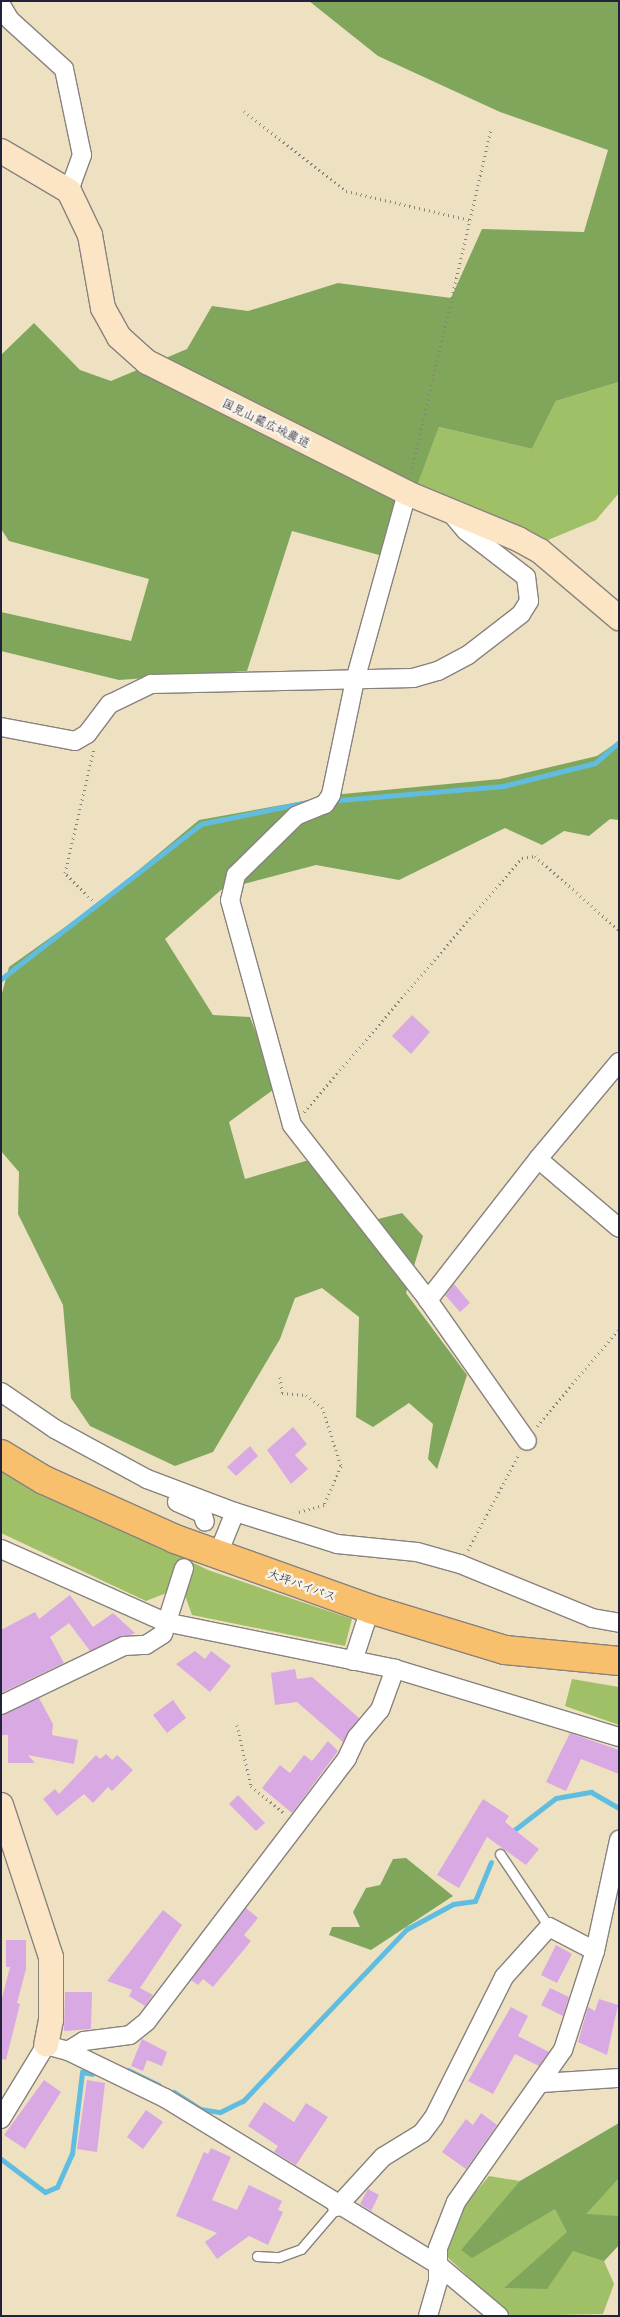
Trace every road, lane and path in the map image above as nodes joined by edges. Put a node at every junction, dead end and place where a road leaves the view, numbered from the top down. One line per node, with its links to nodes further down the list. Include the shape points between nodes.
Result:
1 (1, 5): 5 (street, via 10,20 64,69 82,156)
2 (244, 111): 6 (path, via 346,191)
3 (491, 128): 6 (path)
4 (1, 151): 5 (street)
5 (69, 191): 7 (street, 国見山麓広域農道, via 90,235 103,308 119,337 147,362)
6 (470, 220): 7 (path)
7 (407, 492): 8 (street, 国見山麓広域農道); 10 (street)
8 (448, 509): 9 (street, 国見山麓広域農道, via 540,552); 10 (street, via 466,531 526,578 529,601 522,614 468,655 438,671 413,678)
9 (619, 618)
10 (355, 680): 12 (street, via 151,684 110,704); 16 (street, via 331,795 325,804 296,816 231,884 230,900)
11 (1, 728): 12 (street, via 61,741)
12 (87, 734): 13 (path, via 94,748 65,873)
13 (92, 900)
14 (619, 930): 16 (path, via 535,856 522,858)
15 (619, 1062): 17 (street)
16 (292, 1125): 19 (street)
17 (538, 1159): 18 (street); 19 (street)
18 (619, 1228)
19 (428, 1300): 23 (street)
20 (619, 1329): 23 (path)
21 (280, 1377): 28 (path, via 282,1393 306,1394 322,1407 340,1466 324,1505 297,1511)
22 (1, 1392): 25 (street, via 55,1429)
23 (527, 1441): 31 (path)
24 (1, 1454): 30 (highway, 大坪バイパス, via 44,1480)
25 (147, 1479): 26 (street); 27 (street, via 151,1490 202,1513)
26 (235, 1512): 28 (street); 30 (street)
27 (205, 1522)
28 (286, 1529): 31 (street, via 336,1544 417,1552)
29 (1, 1549): 34 (street)
30 (218, 1554): 33 (highway, 大坪バイパス)
31 (460, 1564): 35 (street, via 592,1618)
32 (184, 1568): 34 (street)
33 (370, 1609): 36 (highway, 大坪バイパス); 37 (street)
34 (165, 1622): 37 (street); 41 (street, via 163,1634 146,1645 124,1646)
35 (619, 1623)
36 (505, 1650): 38 (highway, 大坪バイパス); 40 (highway)
37 (353, 1660): 39 (street)
38 (619, 1661)
39 (395, 1669): 43 (street); 45 (street, via 380,1710)
40 (619, 1670)
41 (1, 1704)
42 (237, 1726): 45 (path, via 252,1786)
43 (619, 1737)
44 (1, 1805): 50 (street, via 51,1957 51,2020)
45 (296, 1823): 50 (street, via 148,2021 130,2035)
46 (619, 1840): 49 (street)
47 (500, 1854): 48 (lane)
48 (549, 1927): 49 (street); 54 (street, via 504,1977 434,2118 422,2133 383,2157)
49 (595, 1950): 52 (street, via 563,2050)
50 (57, 2048): 53 (street); 54 (street, via 165,2098)
51 (619, 2078): 52 (street)
52 (543, 2084): 56 (street, via 456,2202 438,2248)
53 (1, 2119)
54 (337, 2207): 55 (lane, via 301,2249 279,2257); 56 (street)
55 (257, 2256)
56 (437, 2264): 57 (street, via 438,2282); 58 (street)
57 (428, 2316)
58 (499, 2316)

